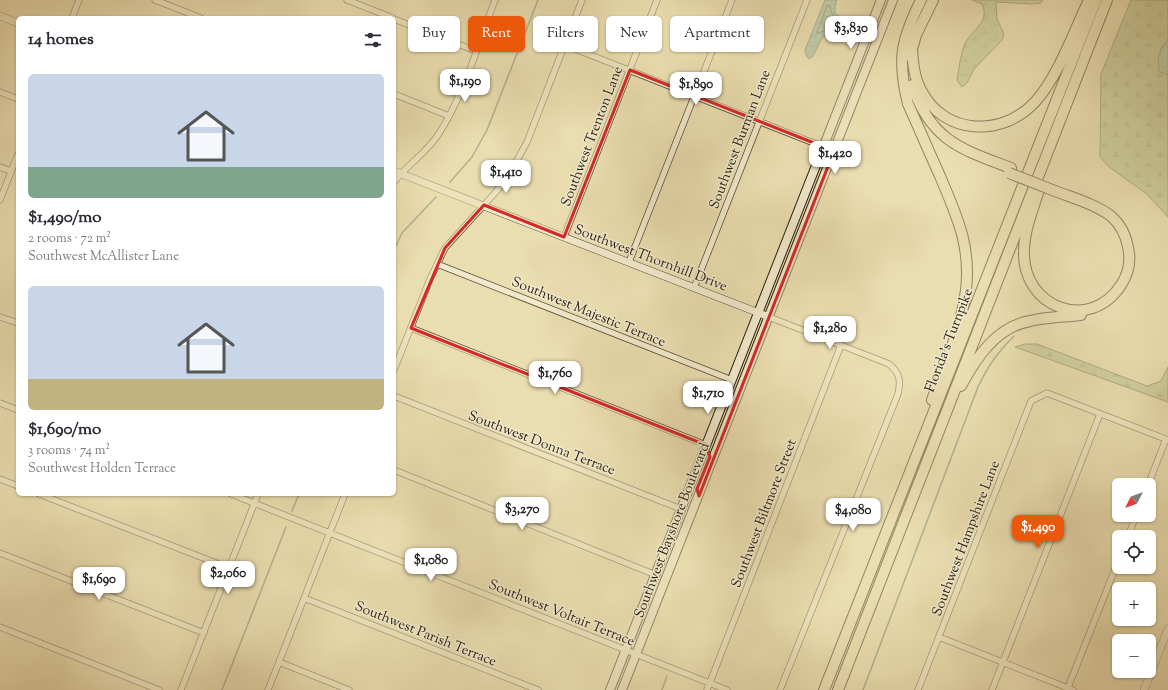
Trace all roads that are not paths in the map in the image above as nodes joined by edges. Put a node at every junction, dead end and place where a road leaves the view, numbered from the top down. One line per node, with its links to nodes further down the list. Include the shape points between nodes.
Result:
1 (79, 0): 19 (street)
2 (155, 0): 20 (street)
3 (347, 0): 21 (street)
4 (495, 0): 22 (street)
5 (582, 0): 23 (street)
6 (657, 0): 31 (street, Southwest Trenton Lane)
7 (732, 0): 35 (street)
8 (807, 0): 39 (street, Southwest Burman Lane)
9 (880, 0): 40 (main road, Southwest Bayshore Boulevard)
10 (889, 0): 17 (main road)
11 (893, 0): 17 (main road, Southwest Bayshore Boulevard)
12 (921, 0): 32 (highway, via 907,29 901,50)
13 (934, 0): 27 (highway, via 916,35)
14 (1089, 0): 27 (highway, via 1044,91 1025,112 1014,120 1002,124 990,127 967,126 943,116 921,91 913,67)
15 (1096, 0): 74 (highway, Florida's Turnpike)
16 (1107, 0): 37 (highway, Florida's Turnpike)
17 (887, 14): 41 (main road, Southwest Bayshore Boulevard)
18 (0, 16): 25 (street)
19 (73, 16)
20 (196, 16)
21 (388, 16)
22 (489, 16)
23 (576, 16)
24 (396, 19): 26 (street)
25 (16, 22)
26 (468, 48)
27 (912, 49): 44 (highway, via 909,59 911,80 923,112 931,123 942,135 962,149)
28 (476, 52): 38 (street)
29 (562, 52): 49 (street, via 527,142 509,175)
30 (583, 52): 31 (street)
31 (630, 70): 35 (street); 50 (street, Southwest Trenton Lane)
32 (905, 90): 44 (highway, via 927,127 947,146 962,154); 74 (highway, via 908,104 960,223 966,250 966,290 957,330 914,451)
33 (0, 92): 36 (street)
34 (396, 95): 38 (street)
35 (694, 96): 39 (street); 51 (street)
36 (16, 99)
37 (1067, 102): 47 (highway, via 1031,217 1024,261 1030,283 1047,301 1068,309 1094,308 1108,300 1125,279 1130,253 1126,237 1111,216); 66 (highway, Florida's Turnpike)
38 (449, 116): 46 (street, via 423,153)
39 (759, 120): 40 (street); 53 (street, Southwest Burman Lane)
40 (824, 147): 41 (street); 54 (main road, Southwest Bayshore Boulevard)
41 (834, 151): 56 (main road, Southwest Bayshore Boulevard)
42 (16, 159): 45 (street)
43 (0, 167): 45 (street)
44 (1010, 170): 47 (highway, bridge)
45 (11, 171): 48 (street)
46 (397, 172): 49 (street, Southwest Thornhill Drive)
47 (1056, 188): 66 (highway, via 1102,204 1122,219 1135,248 1130,282 1110,305 1098,311 1029,321 998,336 978,356)
48 (0, 200)
49 (484, 206): 50 (street, Southwest Thornhill Drive); 52 (street, via 445,248)
50 (564, 237): 51 (street, Southwest Thornhill Drive)
51 (629, 262): 53 (street, Southwest Thornhill Drive)
52 (437, 264): 58 (street); 61 (street, Southwest Majestic Terrace)
53 (694, 288): 54 (street, Southwest Thornhill Drive)
54 (758, 313): 56 (street, Southwest Thornhill Drive); 61 (main road, Southwest Bayshore Boulevard)
55 (0, 317): 57 (street)
56 (769, 317): 59 (street, Southwest Thornhill Drive); 68 (main road, Southwest Bayshore Boulevard)
57 (16, 323)
58 (411, 328): 60 (street); 70 (street)
59 (842, 345): 97 (street, Southwest Biltmore Street); 108 (street, Southwest Thornhill Drive, via 889,364 897,371 900,383 898,394)
60 (396, 365)
61 (732, 380): 62 (main road, Southwest Bayshore Boulevard)
62 (727, 393): 68 (main road, via 729,398 718,426 718,430); 70 (main road, Southwest Bayshore Boulevard)
63 (396, 397): 82 (street, Southwest Donna Terrace)
64 (0, 403): 65 (street)
65 (16, 409)
66 (947, 410): 110 (highway, Florida's Turnpike)
67 (1100, 414): 69 (street); 92 (street, Southwest Hampshire Lane, via 1047,393 1037,396 1032,401); 96 (street)
68 (723, 434): 80 (main road, Southwest Bayshore Boulevard)
69 (1167, 440): 72 (street)
70 (706, 445): 80 (main road, via 710,457 697,489); 82 (main road, Southwest Bayshore Boulevard)
71 (396, 471): 87 (street)
72 (1151, 478)
73 (0, 479): 75 (street)
74 (906, 482): 109 (highway, Florida's Turnpike)
75 (16, 485)
76 (44, 496): 85 (street)
77 (236, 496): 81 (street, Southwest Voltair Terrace)
78 (257, 496): 81 (street)
79 (344, 496): 83 (street)
80 (699, 496): 94 (main road, Southwest Bayshore Boulevard)
81 (255, 503): 83 (street, Southwest Voltair Terrace); 85 (street)
82 (681, 510): 87 (main road, Southwest Bayshore Boulevard)
83 (330, 533): 88 (street); 93 (street, Southwest Voltair Terrace)
84 (0, 553): 91 (street)
85 (229, 568): 91 (street)
86 (1113, 574): 98 (street)
87 (656, 575): 93 (main road, Southwest Bayshore Boulevard)
88 (304, 598): 95 (street); 103 (street, Southwest Parish Terrace)
89 (0, 627): 99 (street)
90 (1168, 629): 113 (street)
91 (204, 633): 100 (street)
92 (939, 636): 96 (street); 111 (street, Southwest Hampshire Lane)
93 (626, 650): 94 (street, Southwest Voltair Terrace); 104 (main road, Southwest Bayshore Boulevard)
94 (636, 654): 97 (street, Southwest Voltair Terrace); 105 (main road, Southwest Bayshore Boulevard)
95 (279, 662): 101 (street); 102 (street)
96 (1003, 663): 98 (street); 112 (street)
97 (710, 683): 106 (street, Southwest Biltmore Street); 107 (street, Southwest Voltair Terrace)
98 (1070, 689)
99 (159, 690)
100 (181, 690)
101 (268, 690)
102 (350, 690)
103 (538, 690)
104 (610, 690)
105 (622, 690)
106 (707, 690)
107 (727, 690)
108 (780, 690)
109 (824, 690)
110 (838, 690)
111 (918, 690)
112 (992, 690)
113 (1144, 690)

